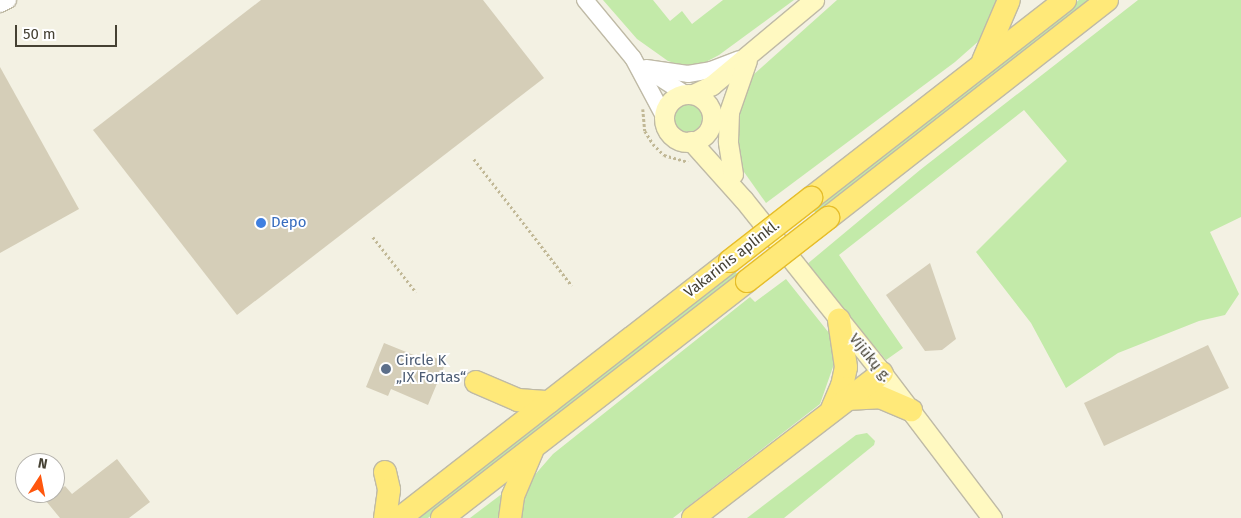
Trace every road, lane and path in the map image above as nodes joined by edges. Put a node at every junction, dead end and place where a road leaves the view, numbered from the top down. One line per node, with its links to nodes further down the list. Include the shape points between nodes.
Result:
1 (8, 0): 7 (street)
2 (585, 0): 9 (street)
3 (814, 0): 8 (main road)
4 (1009, 0): 10 (highway)
5 (1065, 0): 10 (highway, Vakarinis aplinkl.)
6 (1106, 0): 27 (highway, Vakarinis aplinkl., bridge)
7 (0, 4)
8 (748, 56): 9 (street, via 711,70 688,74); 11 (main road, via 712,85); 13 (main road, via 721,95); 16 (main road, via 729,112 728,142)
9 (639, 63): 11 (street); 12 (street)
10 (981, 65): 24 (highway, Vakarinis aplinkl., bridge)
11 (689, 94): 12 (main road, via 670,101); 13 (main road, via 706,101)
12 (664, 116): 14 (main road, via 669,132 675,138)
13 (712, 118): 14 (main road, via 705,135); 16 (main road, Vijūkų g., via 717,146)
14 (692, 141): 17 (main road, Vijūkų g.)
15 (474, 159): 19 (path)
16 (733, 174): 17 (main road, Vijūkų g.)
17 (744, 200): 21 (main road, Vijūkų g.)
18 (373, 237): 20 (path)
19 (572, 286)
20 (416, 292)
21 (839, 320): 22 (main road, Vijūkų g.); 25 (highway, via 846,367)
22 (882, 373): 25 (highway); 26 (main road, Vijūkų g.)
23 (476, 382): 24 (highway, via 518,400)
24 (549, 402): 30 (highway, Vakarinis aplinkl.)
25 (839, 404): 26 (highway, via 880,397); 33 (highway)
26 (911, 410): 34 (main road, Vijūkų g.)
27 (535, 446): 31 (highway, Vakarinis aplinkl.); 32 (highway, via 516,489)
28 (385, 472): 29 (highway, via 389,490)
29 (385, 518)
30 (400, 518)
31 (442, 518)
32 (510, 518)
33 (693, 518)
34 (992, 518)

